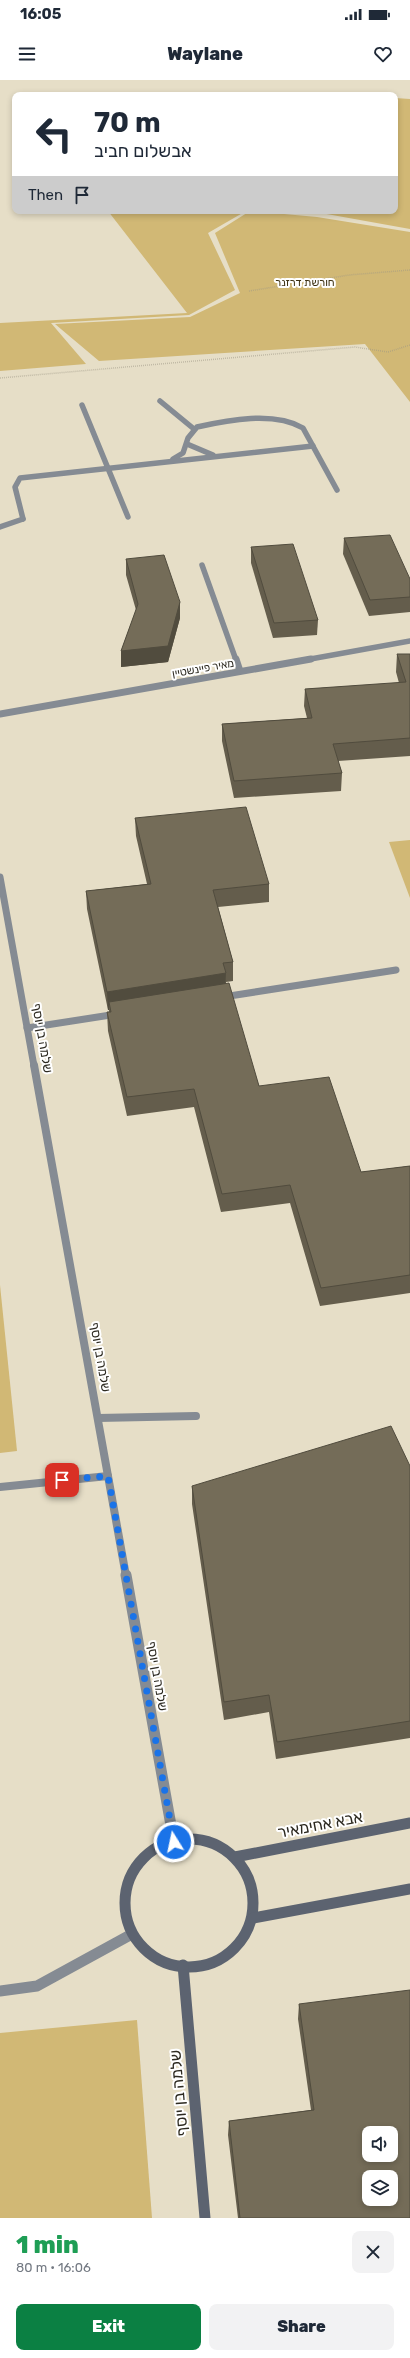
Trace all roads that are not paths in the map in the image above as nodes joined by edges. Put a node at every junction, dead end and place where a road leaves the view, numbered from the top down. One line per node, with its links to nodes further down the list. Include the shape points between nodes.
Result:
1 (160, 401): 3 (street)
2 (82, 405): 8 (street)
3 (194, 429): 4 (street); 5 (street, via 203,426 280,420 302,427)
4 (187, 444): 6 (street); 7 (street, via 184,453)
5 (313, 446): 6 (street); 9 (street)
6 (217, 456): 7 (street)
7 (168, 462): 8 (street)
8 (109, 468): 10 (street); 11 (street, via 20,478 15,487 23,519)
9 (337, 490)
10 (128, 517)
11 (0, 527)
12 (202, 565): 14 (street)
13 (410, 641): 14 (street, מאיר פיינשטיין)
14 (240, 671): 15 (street, מאיר פיינשטיין)
15 (0, 714)
16 (0, 877): 20 (street, שלמה בן יוסף)
17 (396, 970): 18 (street)
18 (216, 998)
19 (129, 1012): 20 (street)
20 (27, 1028): 22 (street, שלמה בן יוסף)
21 (196, 1416): 22 (street)
22 (98, 1418): 23 (street, שלמה בן יוסף)
23 (108, 1476): 24 (street); 26 (street, שלמה בן יוסף)
24 (0, 1487)
25 (410, 1823): 27 (street, אבא אחימאיר)
26 (174, 1842): 27 (street, via 196,1840 217,1845); 30 (street, via 156,1849 140,1861 130,1877 124,1896 125,1915)
27 (236, 1857): 29 (street, via 246,1870 252,1885 255,1902)
28 (410, 1889): 29 (street)
29 (253, 1918): 31 (street, via 244,1938 227,1954 206,1964)
30 (132, 1934): 31 (street, via 145,1950 163,1961); 32 (street, via 37,1986)
31 (183, 1965): 33 (street, שלמה בן יוסף)
32 (0, 1991)
33 (205, 2218)

